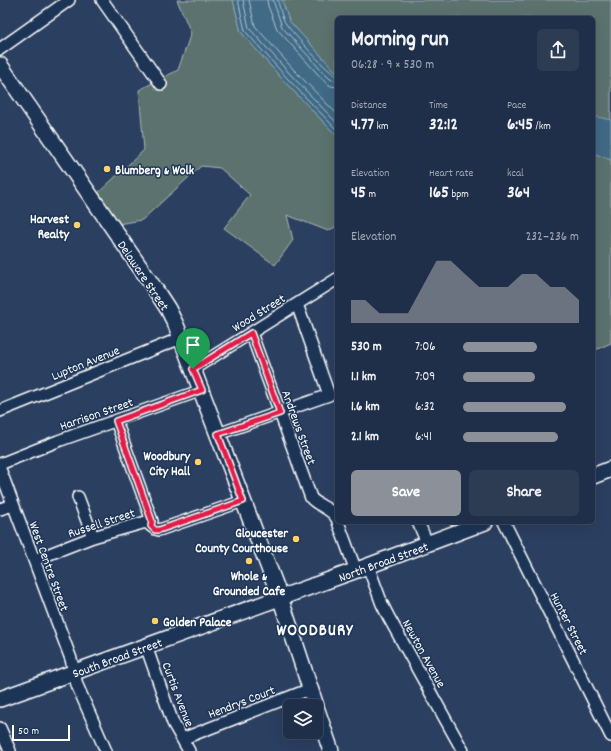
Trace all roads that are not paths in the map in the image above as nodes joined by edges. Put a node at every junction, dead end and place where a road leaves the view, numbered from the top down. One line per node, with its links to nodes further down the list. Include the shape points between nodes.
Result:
1 (69, 0): 3 (street)
2 (102, 0): 5 (street)
3 (0, 50)
4 (0, 65): 9 (main road, Delaware Street, via 162,300)
5 (161, 84)
6 (335, 280): 7 (street, Wood Street)
7 (297, 304): 8 (street, Wood Street); 13 (street, via 328,395)
8 (251, 333): 10 (street, Wood Street); 13 (street, Andrews Street)
9 (181, 338): 10 (main road, Delaware Street); 12 (street, Lupton Avenue)
10 (193, 369): 11 (main road, Delaware Street)
11 (202, 390): 14 (street, Harrison Street); 15 (main road, Delaware Street)
12 (0, 411)
13 (280, 413): 15 (street); 24 (street, Andrews Street, via 312,498)
14 (116, 421): 16 (street, Harrison Street); 29 (street, via 152,521)
15 (218, 434): 21 (main road, Delaware Street)
16 (0, 464)
17 (0, 469): 22 (street, West Centre Street)
18 (611, 469): 19 (main road)
19 (595, 475)
20 (78, 497): 30 (street)
21 (243, 501): 29 (street, Russell Street, via 159,530); 34 (main road, Delaware Street)
22 (13, 505): 23 (street); 32 (street, West Centre Street)
23 (0, 510)
24 (335, 516)
25 (339, 524): 33 (street)
26 (419, 524): 31 (street)
27 (480, 524): 31 (main road, North Broad Street)
28 (505, 524): 42 (street, Hunter Street)
29 (151, 526): 30 (street, Russell Street, via 146,522)
30 (93, 537): 32 (street, Russell Street)
31 (428, 544): 33 (main road, North Broad Street)
32 (34, 560): 36 (street, West Centre Street)
33 (362, 568): 34 (main road, North Broad Street); 48 (street, Newton Avenue)
34 (280, 597): 35 (main road, South Broad Street); 37 (main road, Delaware Street)
35 (146, 646): 36 (main road, South Broad Street); 43 (street, Curtis Avenue, via 173,723)
36 (74, 672): 38 (main road, South Broad Street); 45 (street, West Centre Street, via 77,685)
37 (310, 689): 39 (main road, Delaware Street); 43 (street, Hendrys Court)
38 (0, 699)
39 (314, 699)
40 (323, 727): 47 (main road, Delaware Street)
41 (0, 728): 44 (street)
42 (611, 736)
43 (182, 739): 46 (street, Curtis Avenue)
44 (10, 751)
45 (106, 751)
46 (188, 751)
47 (331, 751)
48 (463, 751)

